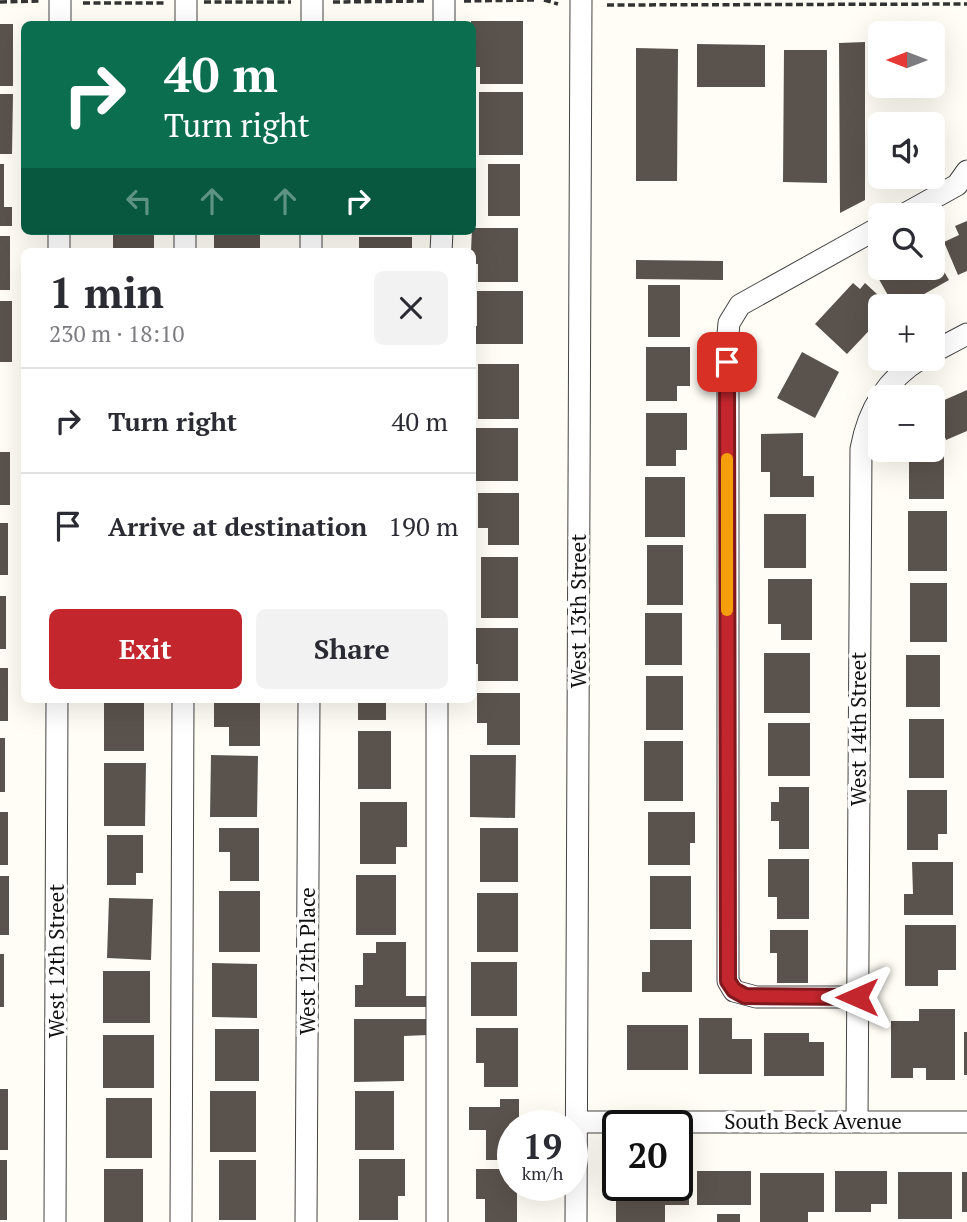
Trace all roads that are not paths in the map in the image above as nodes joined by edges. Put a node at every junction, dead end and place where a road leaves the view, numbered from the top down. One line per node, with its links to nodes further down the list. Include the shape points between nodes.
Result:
1 (444, 0): 9 (street)
2 (581, 0): 21 (street, West 13th Street)
3 (51, 1): 6 (street)
4 (303, 1): 8 (street)
5 (186, 2): 7 (street)
6 (59, 21)
7 (186, 21)
8 (311, 21)
9 (444, 21)
10 (967, 171): 11 (street, via 957,185)
11 (924, 203)
12 (868, 235): 20 (street, via 740,305 728,334 726,970 734,990 745,996)
13 (967, 334): 14 (street)
14 (945, 346)
15 (902, 371): 20 (street, West 14th Street, via 879,396 860,449)
16 (57, 703): 26 (street, West 12th Street)
17 (183, 703): 27 (street)
18 (309, 703): 28 (street, West 12th Place)
19 (437, 703): 29 (street)
20 (857, 997): 23 (street, West 14th Street)
21 (576, 1110)
22 (588, 1122): 23 (street, South Beck Avenue)
23 (857, 1122): 24 (street, South Beck Avenue)
24 (967, 1122)
25 (576, 1201): 30 (street, West 13th Street)
26 (55, 1222)
27 (181, 1222)
28 (306, 1222)
29 (437, 1222)
30 (576, 1222)

